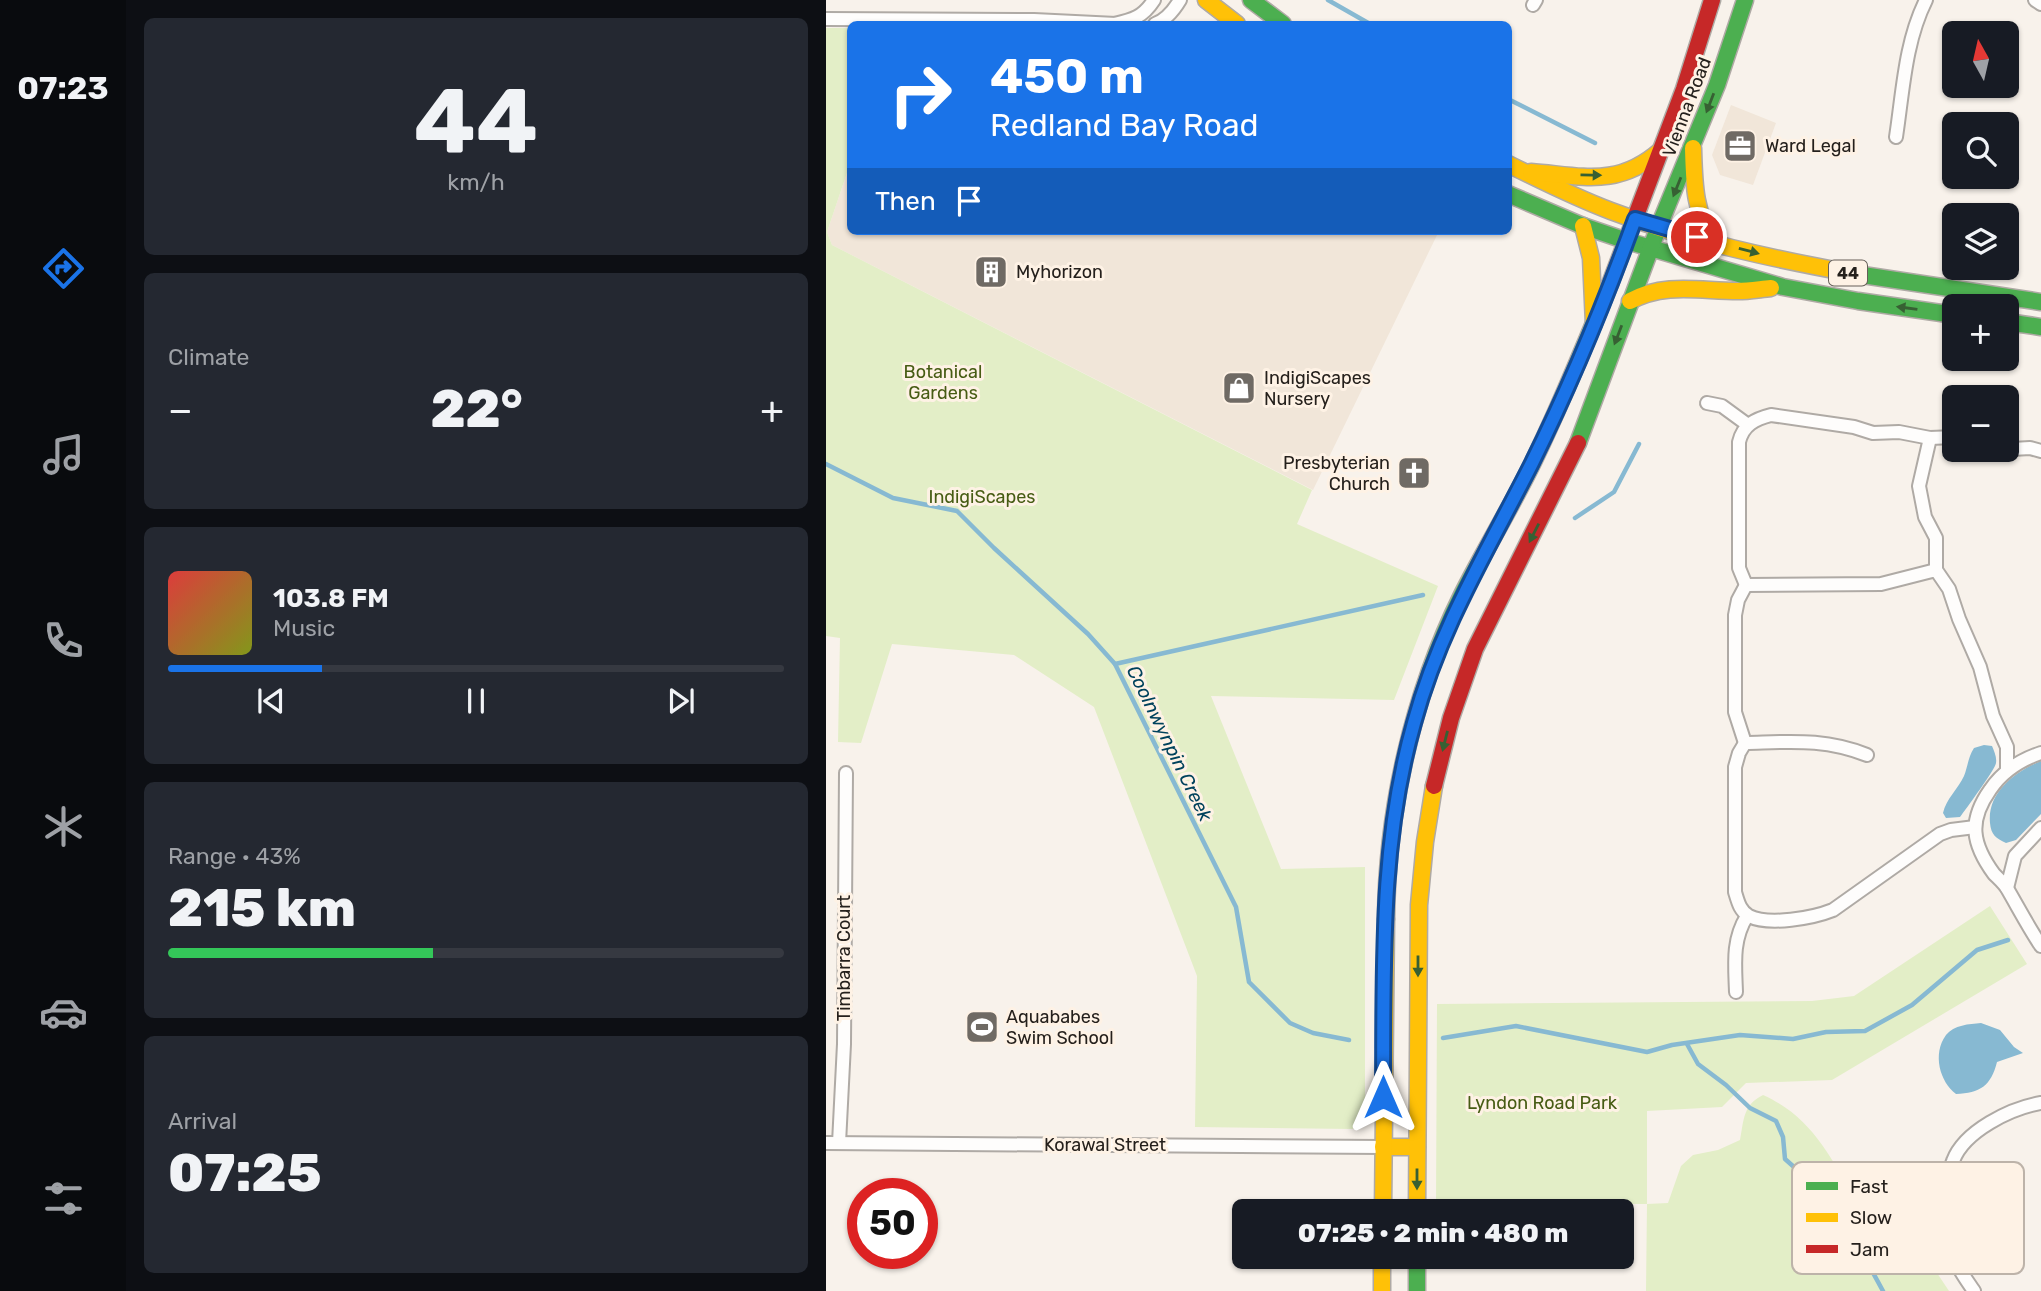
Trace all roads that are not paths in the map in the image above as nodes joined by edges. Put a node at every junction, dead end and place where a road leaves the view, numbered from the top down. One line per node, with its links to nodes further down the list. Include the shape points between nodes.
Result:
1 (1154, 0): 12 (street, via 1146,13)
2 (1180, 0): 13 (street)
3 (1206, 0): 14 (main road)
4 (1251, 0): 15 (main road)
5 (1712, 0): 18 (main road, Vienna Road)
6 (1745, 0): 17 (main road, Vienna Road, one-way to 17)
7 (1926, 0): 16 (street, via 1910,43)
8 (2035, 0): 9 (street)
9 (2041, 4)
10 (826, 19): 11 (street)
11 (1054, 21)
12 (1127, 21)
13 (1162, 21)
14 (1233, 21)
15 (1279, 21)
16 (1896, 137)
17 (1693, 148): 23 (main road, Vienna Road, one-way to 23); 25 (main road, via 1699,218)
18 (1661, 150): 19 (main road, one-way to 18, via 1610,175 1641,166); 21 (main road, Vienna Road)
19 (1516, 168): 21 (main road, 44)
20 (1512, 196): 22 (main road, 44)
21 (1635, 219): 23 (main road, 44); 24 (main road, Vienna Road)
22 (1583, 226): 24 (main road, 44); 31 (main road, via 1591,258)
23 (1659, 226): 25 (main road, 44); 26 (main road, Vienna Road)
24 (1627, 241): 26 (main road, 44); 31 (main road, Vienna Road)
25 (1714, 242): 29 (main road, 44, one-way to 29, via 1796,264)
26 (1651, 249): 27 (main road, 44); 28 (main road, Vienna Road)
27 (1783, 287): 28 (main road, via 1660,289); 30 (main road, 44, one-way to 27)
28 (1630, 301): 61 (main road, Vienna Road, one-way to 61, via 1584,428 1475,649 1451,718 1429,819 1420,893)
29 (2041, 302)
30 (1942, 313)
31 (1594, 324): 60 (main road, Vienna Road, via 1534,460 1461,597 1413,724 1386,887)
32 (2019, 324): 33 (main road)
33 (2041, 327)
34 (1707, 403): 35 (street, via 1722,406)
35 (1748, 425): 36 (street, via 1771,415); 41 (street, via 1739,442 1738,560)
36 (1930, 438): 37 (street); 40 (street, via 1919,486 1925,517 1936,538)
37 (1942, 438)
38 (2019, 449): 39 (street)
39 (2041, 451)
40 (1936, 570): 41 (street, via 1881,584); 43 (street, via 1949,589)
41 (1746, 585): 42 (street, via 1735,615 1735,712)
42 (1745, 743): 45 (street, via 1820,741); 54 (street, via 1735,767 1735,892)
43 (2007, 747): 46 (street); 47 (street)
44 (2041, 753): 46 (street)
45 (1867, 755)
46 (2028, 757): 47 (street)
47 (2007, 771): 49 (street, via 1980,805)
48 (846, 774): 59 (street, Timbarra Court, via 844,1044)
49 (1975, 827): 52 (street); 54 (street, via 1940,834 1818,916)
50 (2041, 828): 51 (street)
51 (2015, 856): 52 (street); 53 (street)
52 (1985, 861): 53 (street)
53 (2007, 888): 55 (street)
54 (1747, 916): 56 (street, via 1734,944)
55 (2041, 946)
56 (1736, 992)
57 (2041, 1094): 58 (street)
58 (2041, 1104): 62 (street, via 2009,1111 1966,1140)
59 (832, 1143): 60 (street, Korawal Street)
60 (1383, 1147): 61 (main road); 63 (main road, Vienna Road)
61 (1417, 1147): 64 (main road, Vienna Road, one-way to 64)
62 (1953, 1162)
63 (1383, 1199)
64 (1417, 1199)
65 (1382, 1269): 68 (main road)
66 (1417, 1269): 69 (main road)
67 (1963, 1274): 70 (street)
68 (1382, 1291)
69 (1417, 1291)
70 (1974, 1291)

